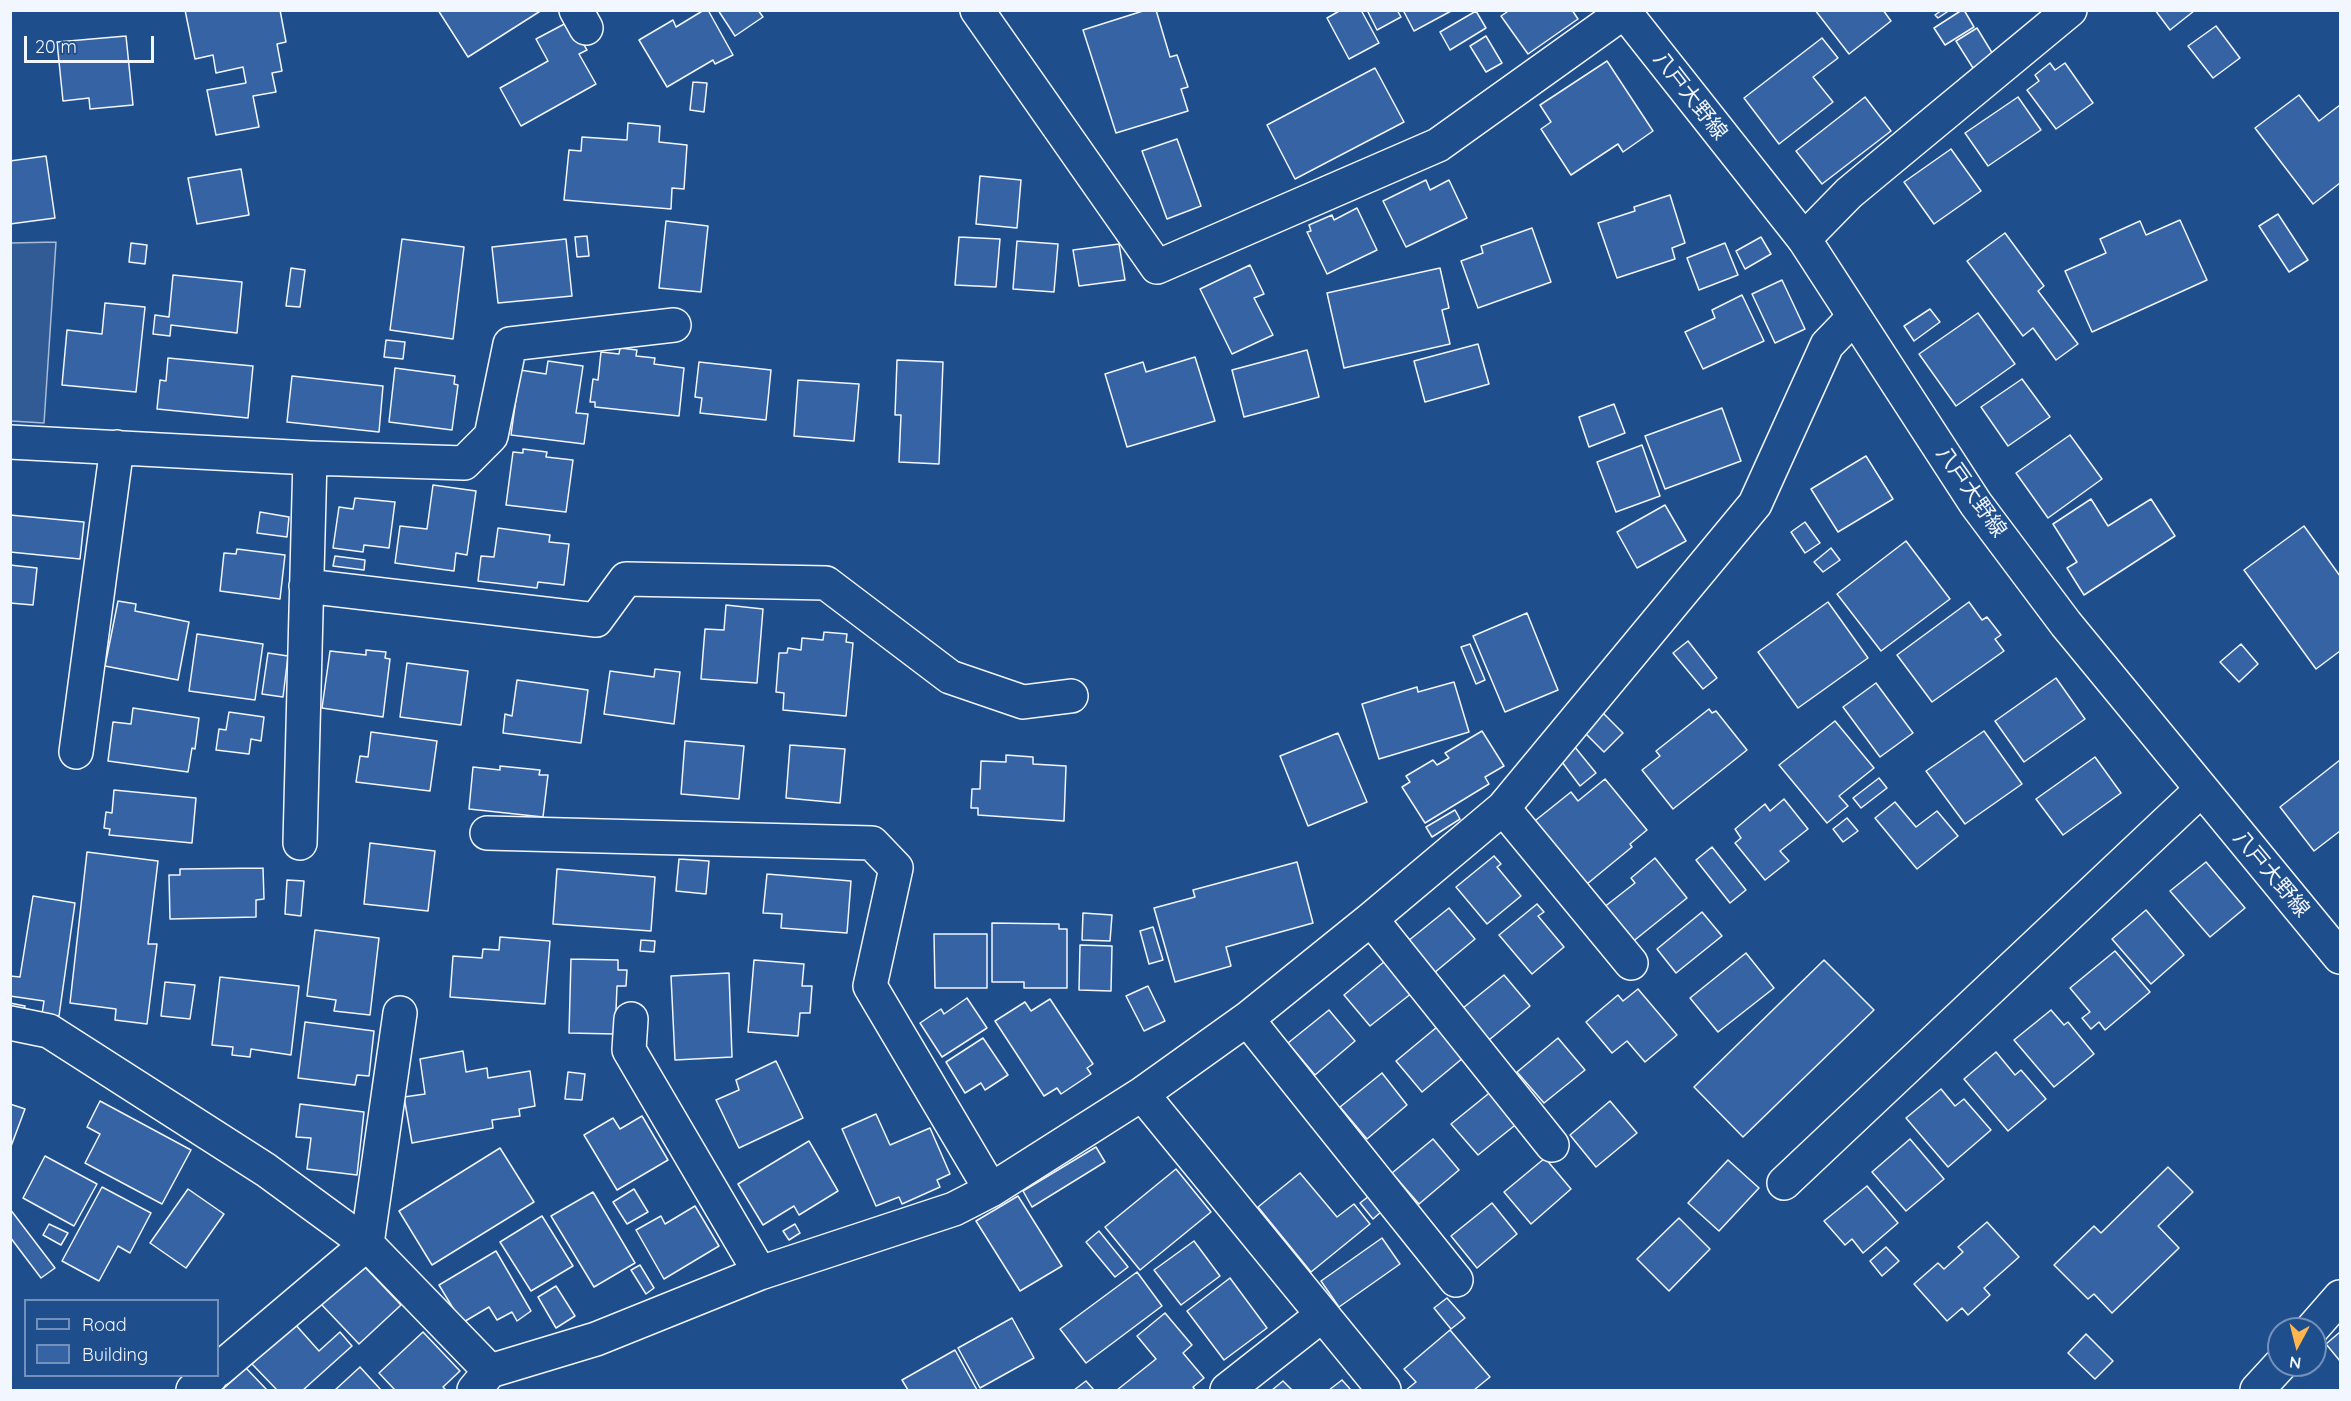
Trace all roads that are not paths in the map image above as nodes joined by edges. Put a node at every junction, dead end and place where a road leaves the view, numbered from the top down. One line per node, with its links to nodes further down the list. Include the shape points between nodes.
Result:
1 (977, 10): 3 (street, via 1157,267 1438,145)
2 (2070, 10): 4 (street, via 1849,193)
3 (1623, 11): 4 (street, 八戸大野線)
4 (1804, 239): 5 (street, 八戸大野線)
5 (1854, 317): 13 (street, 八戸大野線, via 1976,504 2066,624); 14 (street, via 1827,345 1755,504)
6 (674, 325): 9 (street, via 510,344 491,436 464,462)
7 (10, 442): 8 (street)
8 (117, 447): 9 (street); 12 (street)
9 (310, 458): 10 (street)
10 (306, 586): 11 (street, via 596,620 626,579 826,583 950,677 1023,702); 16 (street)
11 (1071, 696)
12 (76, 752)
13 (2201, 790): 18 (street, 八戸大野線); 26 (street)
14 (1503, 808): 17 (street); 19 (street)
15 (487, 833): 27 (street, via 872,843 896,868 870,986)
16 (300, 843)
17 (1371, 919): 21 (street); 25 (street)
18 (2340, 957)
19 (1631, 963)
20 (400, 1013): 28 (street)
21 (1247, 1018): 24 (street); 30 (street)
22 (631, 1019): 29 (street, via 629,1050)
23 (10, 1023): 28 (street, via 49,1031 266,1170)
24 (1142, 1094): 27 (street); 32 (street)
25 (1552, 1145)
26 (1784, 1183)
27 (991, 1190): 29 (street, via 954,1209)
28 (367, 1244): 34 (street); 37 (street)
29 (760, 1273): 37 (street)
30 (1456, 1280)
31 (2340, 1297): 33 (street)
32 (1322, 1316): 39 (street); 40 (street)
33 (2322, 1317)
34 (219, 1369)
35 (210, 1377): 38 (street)
36 (2269, 1377): 41 (street)
37 (482, 1381)
38 (194, 1390)
39 (1227, 1390)
40 (1384, 1390)
41 (2257, 1390)

